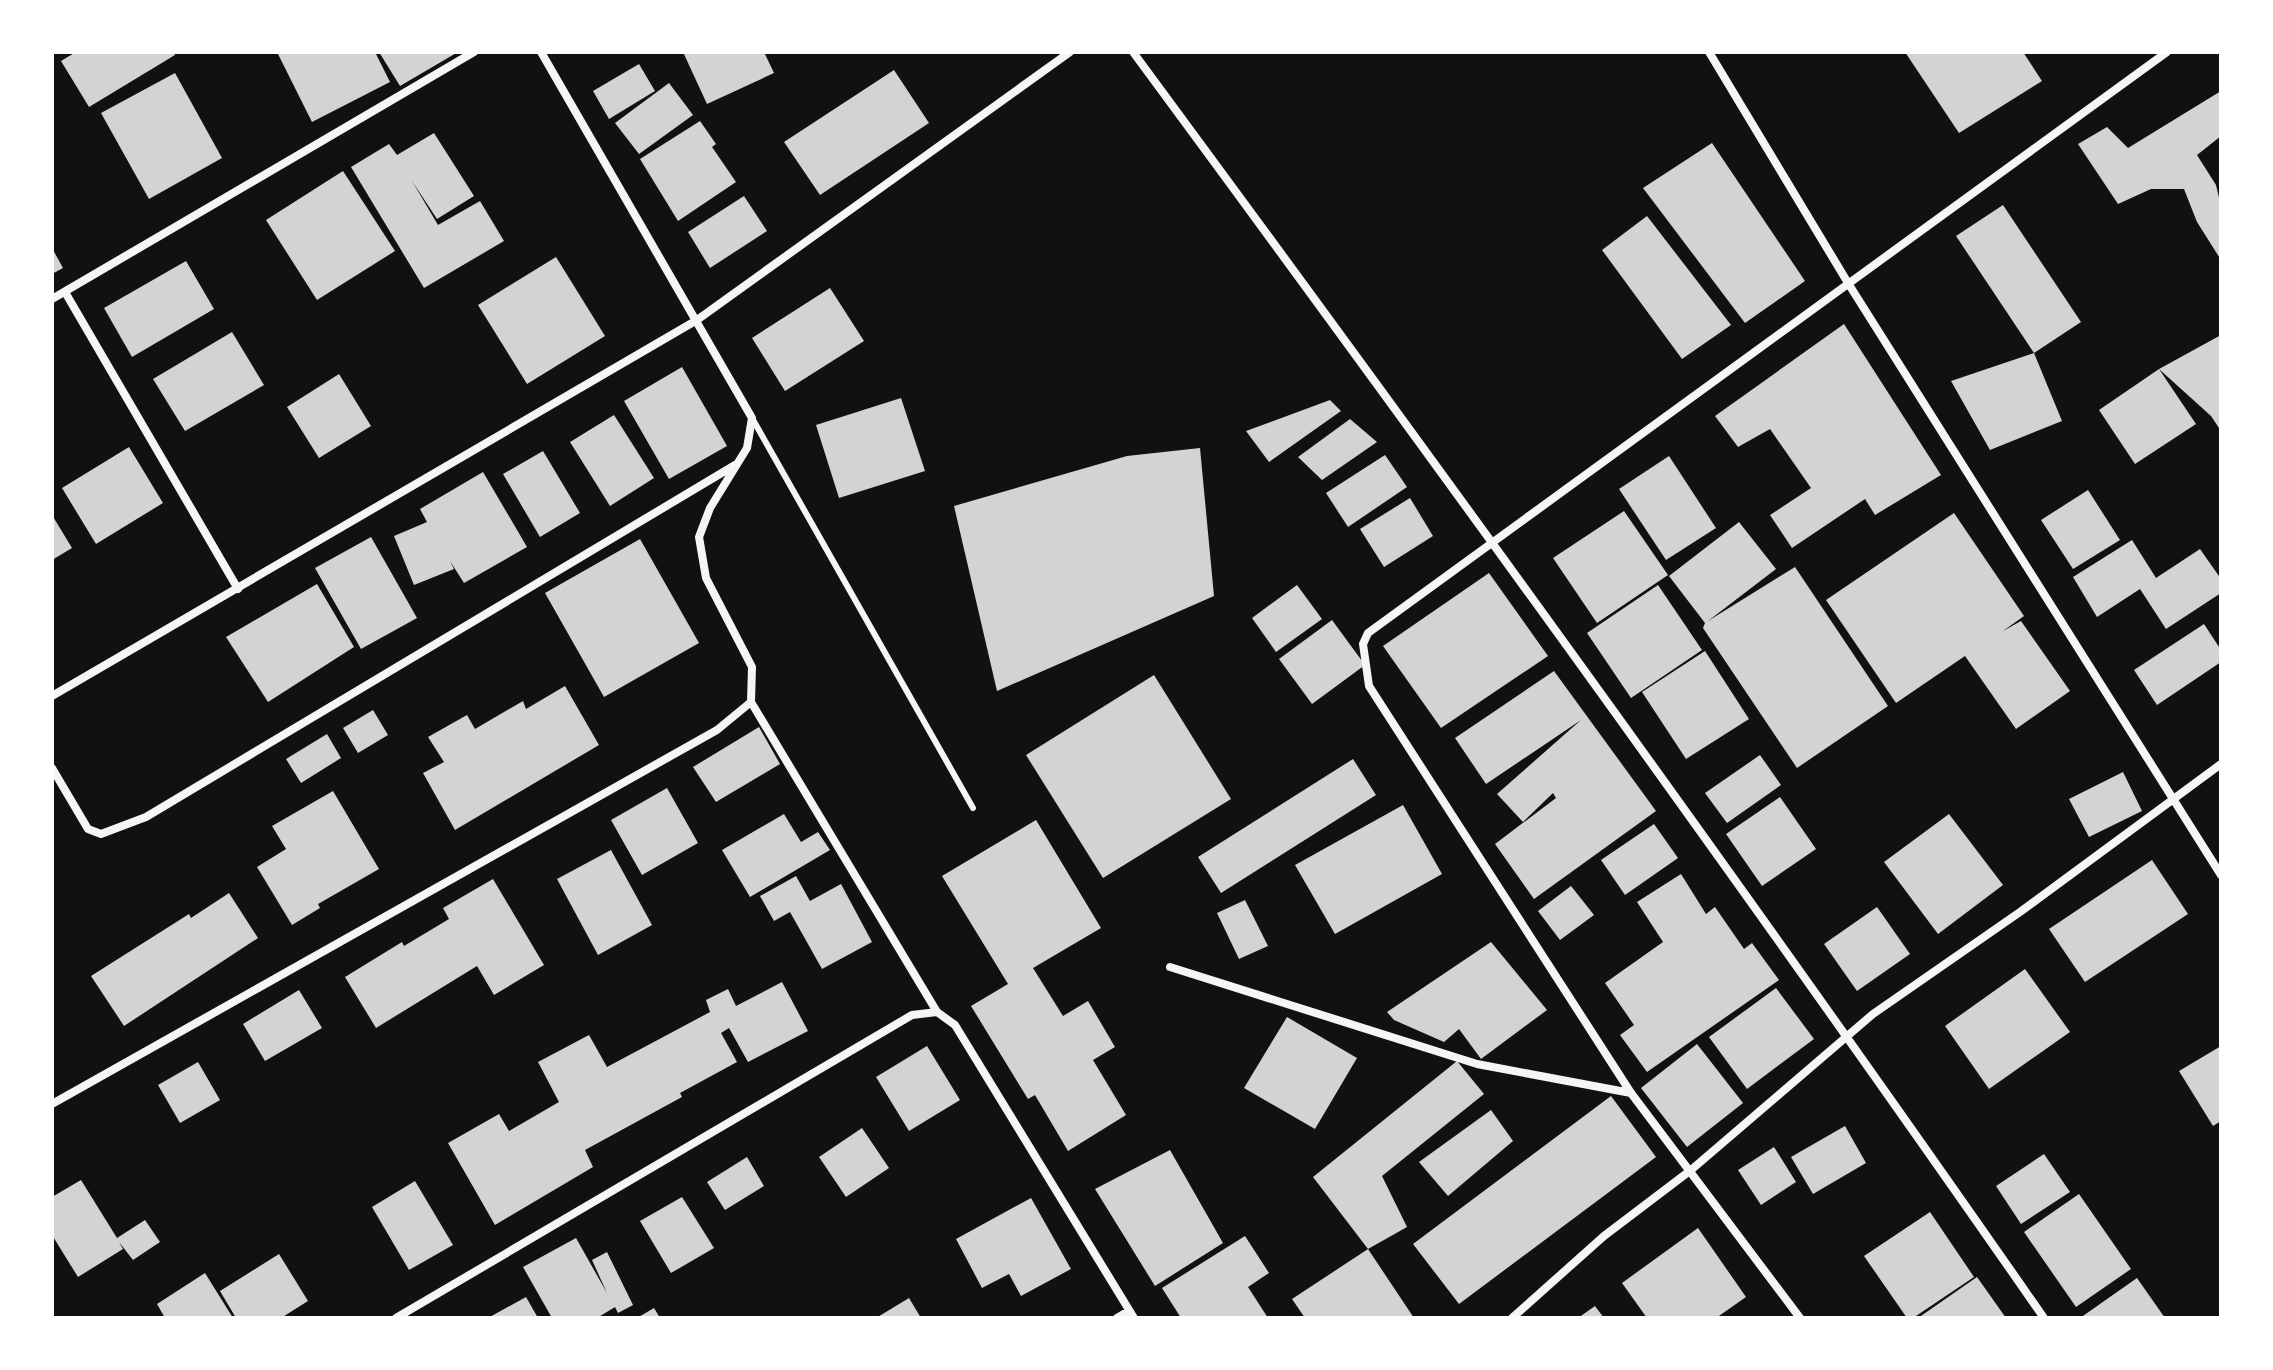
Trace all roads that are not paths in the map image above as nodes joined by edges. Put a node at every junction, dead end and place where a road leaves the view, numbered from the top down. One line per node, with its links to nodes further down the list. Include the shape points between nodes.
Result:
1 (474, 52): 8 (street)
2 (541, 52): 10 (street)
3 (1070, 52): 10 (street)
4 (1133, 52): 13 (street)
5 (1709, 52): 7 (street)
6 (2167, 52): 7 (street)
7 (1848, 283): 13 (street); 19 (street)
8 (65, 292): 9 (street); 14 (street)
9 (52, 299)
10 (697, 320): 11 (street); 14 (street)
11 (752, 418): 12 (street, via 747,448); 20 (lane)
12 (736, 465): 16 (street, via 699,537 706,578 752,667); 18 (street, via 146,817 101,834 88,829)
13 (1494, 542): 24 (street); 25 (street, via 1368,633 1363,644 1369,686)
14 (238, 589): 15 (street)
15 (52, 696)
16 (751, 702): 23 (street); 26 (street, via 717,730)
17 (2221, 764): 19 (street)
18 (52, 768)
19 (2173, 800): 21 (street); 24 (street)
20 (973, 808)
21 (2221, 875)
22 (1170, 967): 25 (street, via 1477,1064)
23 (937, 1012): 28 (street, via 955,1025); 29 (street, via 912,1015)
24 (1847, 1034): 27 (street); 33 (street)
25 (1631, 1093): 27 (street)
26 (52, 1104)
27 (1691, 1170): 31 (street, via 1604,1236); 32 (street)
28 (1132, 1315): 30 (street)
29 (396, 1318)
30 (1117, 1318)
31 (1512, 1318)
32 (1800, 1318)
33 (2044, 1318)

